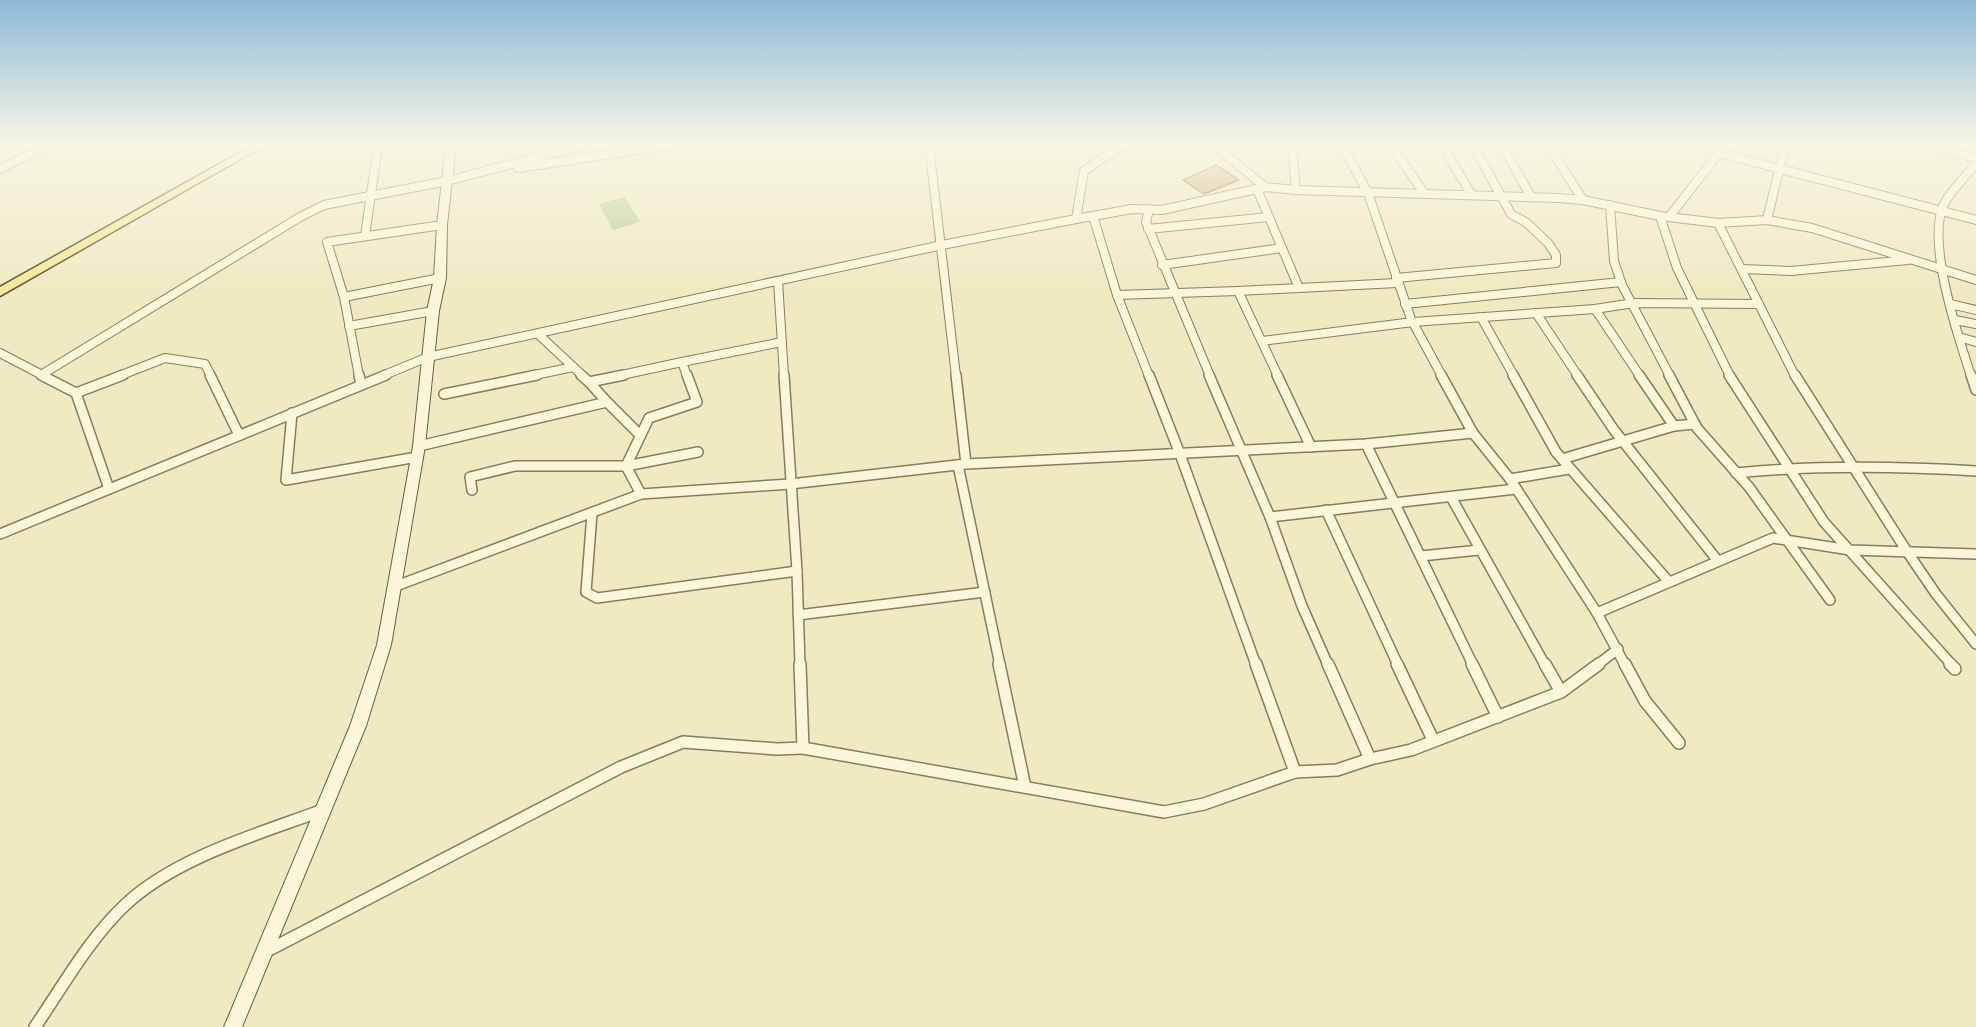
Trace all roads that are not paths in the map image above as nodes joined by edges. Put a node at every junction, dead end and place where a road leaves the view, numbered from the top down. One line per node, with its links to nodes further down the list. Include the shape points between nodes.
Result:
1 (175, 193): 48 (main road)
2 (373, 193): 19 (street)
3 (388, 193): 19 (street)
4 (446, 193): 32 (main road)
5 (935, 193): 35 (street)
6 (1080, 193): 29 (street)
7 (1241, 193): 24 (street, via 1162,210)
8 (1262, 193): 26 (street)
9 (1368, 193): 10 (street); 44 (street)
10 (1424, 193): 17 (street)
11 (1529, 193): 20 (street)
12 (1578, 193): 21 (street)
13 (1684, 193): 27 (street)
14 (1773, 193): 30 (street)
15 (1887, 193): 23 (street)
16 (1955, 193): 23 (street)
17 (1471, 194): 18 (street)
18 (1502, 195): 20 (street); 44 (street, via 1511,214 1535,229 1552,248 1556,263)
19 (373, 196): 34 (street); 75 (street, via 324,205 300,217)
20 (1531, 197): 21 (street)
21 (1583, 200): 22 (street)
22 (1610, 205): 27 (street); 45 (street, via 1614,261)
23 (1943, 207): 28 (street); 40 (street)
24 (1149, 209): 25 (street); 33 (street)
25 (1093, 216): 29 (street); 49 (street)
26 (1269, 217): 33 (street); 36 (street)
27 (1665, 217): 31 (street); 53 (street, via 1677,268)
28 (1976, 218)
29 (1076, 219): 35 (street)
30 (1767, 220): 31 (street); 37 (street, via 1812,228)
31 (1718, 223): 39 (street)
32 (442, 225): 34 (street); 41 (main road)
33 (1148, 229): 38 (street)
34 (365, 236): 51 (street, via 327,243)
35 (942, 245): 43 (street); 96 (street)
36 (1282, 248): 38 (street); 46 (street)
37 (1912, 260): 39 (street, via 1791,272); 40 (street)
38 (1162, 265): 50 (street)
39 (1743, 269): 55 (street)
40 (1941, 269): 42 (street); 56 (street)
41 (440, 278): 51 (street); 59 (main road)
42 (1976, 280)
43 (778, 281): 66 (street); 69 (street)
44 (1397, 281): 46 (street); 54 (street)
45 (1621, 282): 52 (street); 54 (street)
46 (1299, 288): 47 (street)
47 (1238, 291): 50 (street); 68 (street)
48 (0, 292)
49 (1117, 295): 50 (street); 94 (street)
50 (1175, 295): 92 (street)
51 (344, 297): 65 (street)
52 (1634, 303): 53 (street); 57 (street); 83 (street)
53 (1693, 303): 55 (street); 99 (street, via 1734,385)
54 (1405, 304): 63 (street)
55 (1759, 304): 97 (street, via 1799,383)
56 (1950, 304): 58 (street); 62 (street)
57 (1595, 309): 60 (street); 84 (street)
58 (1976, 310)
59 (433, 311): 65 (street); 72 (main road)
60 (1536, 313): 61 (street); 88 (street)
61 (1481, 317): 63 (street); 95 (street)
62 (1955, 320): 64 (street); 67 (street)
63 (1413, 322): 68 (street); 85 (street)
64 (1976, 324)
65 (349, 326): 77 (street)
66 (538, 334): 72 (street); 74 (street)
67 (1959, 337): 70 (street); 78 (street)
68 (1262, 341): 90 (street)
69 (782, 342): 73 (street); 104 (street)
70 (1976, 342)
71 (0, 352): 75 (street)
72 (428, 357): 77 (street); 91 (main road)
73 (682, 362): 76 (street); 87 (street, via 696,402 649,418)
74 (573, 367): 76 (street); 80 (street)
75 (41, 375): 79 (street)
76 (589, 382): 81 (street)
77 (361, 385): 82 (street)
78 (1976, 390)
79 (76, 393): 86 (street, via 165,358 205,364); 105 (street)
80 (444, 394)
81 (607, 402): 87 (street); 91 (street)
82 (292, 414): 86 (street); 91 (street, via 286,480 387,464)
83 (1695, 424): 84 (street); 102 (street)
84 (1674, 426): 88 (street)
85 (1473, 433): 89 (street); 103 (street)
86 (239, 435): 105 (street)
87 (640, 435): 98 (street)
88 (1622, 441): 95 (street); 121 (street)
89 (1366, 444): 90 (street); 110 (street)
90 (1311, 447): 92 (street)
91 (418, 451): 124 (main road)
92 (1242, 451): 94 (street); 113 (street)
93 (698, 452): 98 (street)
94 (1180, 454): 96 (street); 138 (street)
95 (1562, 459): 100 (street)
96 (962, 464): 104 (street); 125 (street)
97 (1853, 464): 99 (street); 101 (street); 118 (street)
98 (626, 466): 107 (street, via 515,466 470,477); 108 (street)
99 (1790, 466): 102 (street); 117 (street, via 1824,522)
100 (1569, 469): 103 (street); 123 (street)
101 (1976, 471)
102 (1736, 473): 115 (street)
103 (1510, 479): 106 (street)
104 (790, 484): 108 (street); 122 (street)
105 (109, 489): 114 (street)
106 (1516, 489): 109 (street); 127 (street)
107 (472, 490)
108 (641, 494): 112 (street)
109 (1451, 497): 110 (street); 116 (street)
110 (1394, 502): 111 (street); 120 (street)
111 (1326, 510): 113 (street); 134 (street)
112 (592, 513): 122 (street, via 586,592 597,598); 124 (street)
113 (1270, 517): 137 (street, via 1302,606)
114 (0, 534)
115 (1786, 538): 117 (street); 121 (street, via 1773,538); 126 (street)
116 (1479, 550): 120 (street); 132 (street)
117 (1850, 550): 118 (street); 131 (street)
118 (1906, 550): 119 (street); 129 (street)
119 (1976, 554)
120 (1421, 556): 133 (street)
121 (1718, 561): 123 (street)
122 (797, 571): 128 (street)
123 (1669, 582): 127 (street)
124 (396, 586): 140 (main road, via 384,645 358,726)
125 (985, 592): 128 (street); 139 (street)
126 (1830, 600)
127 (1597, 613): 130 (street)
128 (798, 615): 136 (street)
129 (1976, 644)
130 (1618, 649): 132 (street); 135 (street, via 1645,701)
131 (1955, 669)
132 (1561, 692): 133 (street)
133 (1498, 717): 134 (street)
134 (1434, 740): 137 (street, via 1411,750)
135 (1679, 743)
136 (803, 748): 139 (street); 141 (street, via 683,742 621,767)
137 (1370, 759): 138 (street, via 1337,770)
138 (1295, 772): 139 (street, via 1204,804 1164,812)
139 (1025, 787)
140 (322, 810): 141 (main road); 142 (street, via 197,861 154,883 125,905)
141 (264, 952): 143 (main road)
142 (35, 1027)
143 (233, 1027)

